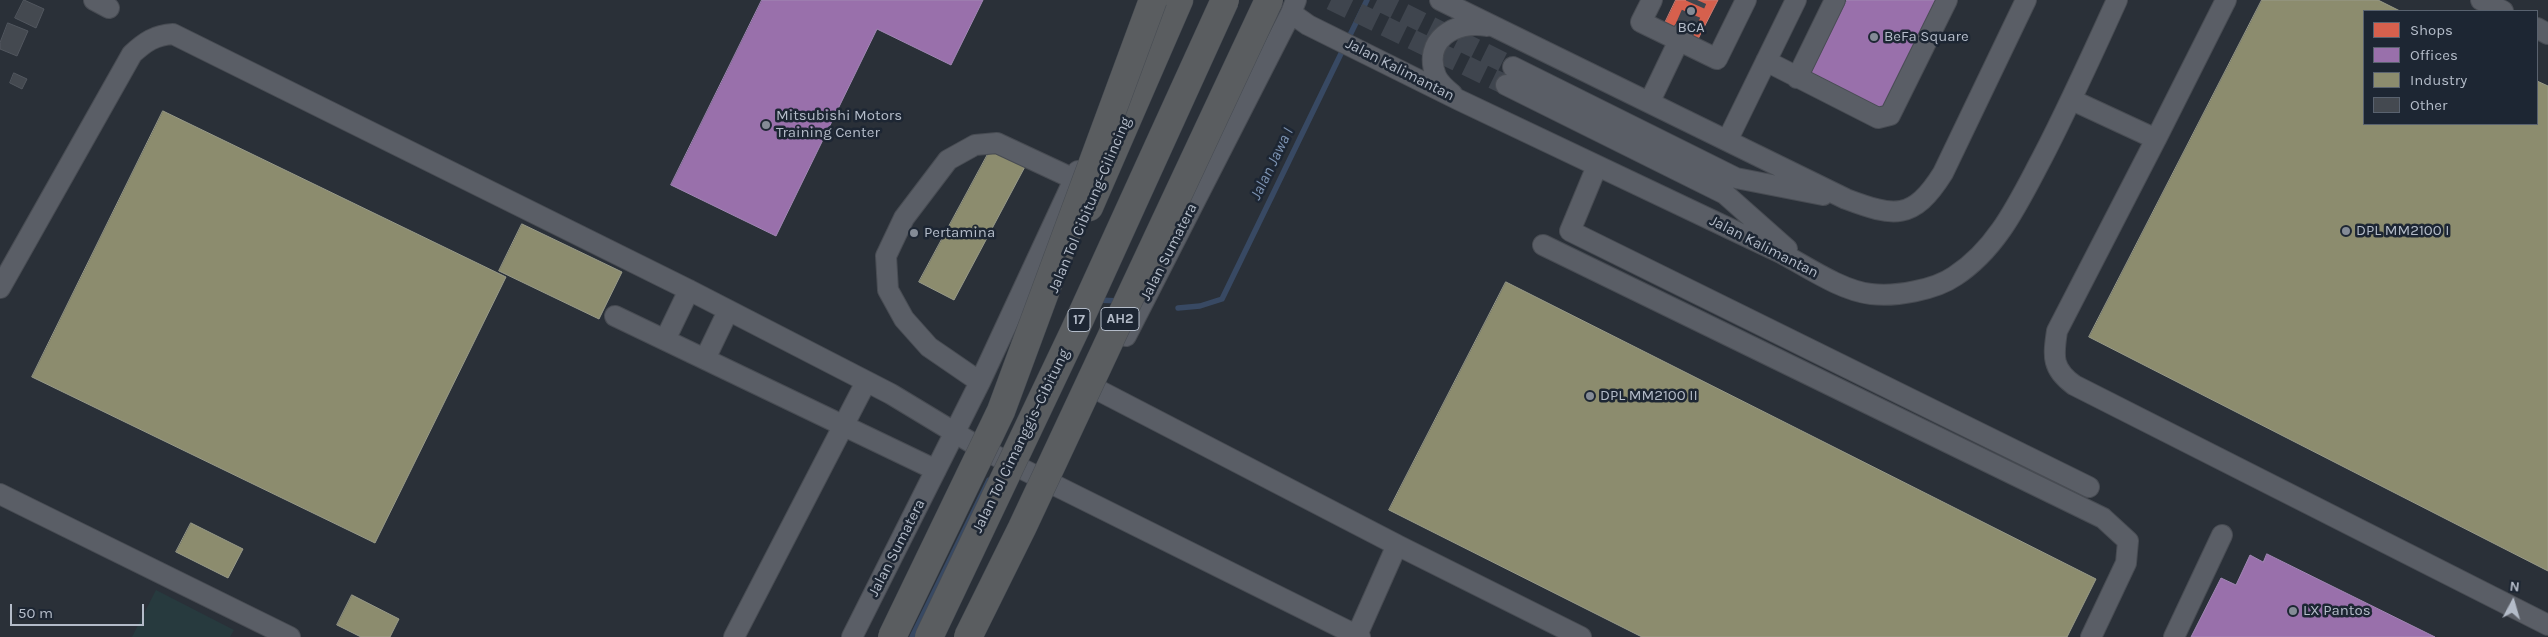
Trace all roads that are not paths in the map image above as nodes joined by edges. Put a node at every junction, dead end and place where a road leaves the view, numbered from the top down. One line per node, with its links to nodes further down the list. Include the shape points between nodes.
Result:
1 (1153, 0): 40 (highway, bridge)
2 (1163, 0): 27 (street, Jalan Sumatera)
3 (1179, 0): 40 (highway, Jalan Tol Cibitung–Cilincing / 17, bridge)
4 (1225, 0): 55 (highway, Jalan Tol Cimanggis–Cibitung / 17, bridge, via 1074,332)
5 (1440, 0): 17 (street)
6 (1652, 0): 18 (street, via 1641,22)
7 (1746, 0): 18 (street, via 1717,59)
8 (1835, 0): 20 (street)
9 (1948, 0): 20 (street, via 1886,118 1878,118)
10 (2026, 0): 28 (street, via 1943,173 1929,195 1909,209 1881,212)
11 (2117, 0): 22 (street, Jalan Kalimantan)
12 (2226, 0): 24 (street)
13 (2481, 0): 16 (street)
14 (1789, 2): 19 (street)
15 (1285, 4): 21 (street, Jalan Kalimantan, via 1308,25); 39 (street, Jalan Sumatera); 56 (highway, AH2, bridge)
16 (2501, 10)
17 (1498, 28): 21 (street, via 1478,24 1454,28 1435,49 1436,76); 23 (street)
18 (1680, 36): 23 (street)
19 (1766, 62): 20 (street); 25 (street)
20 (1796, 78)
21 (1458, 100): 26 (street, Jalan Kalimantan)
22 (2072, 100): 24 (street); 30 (street, Jalan Kalimantan, via 2007,223 1983,252 1955,277 1912,293 1870,294)
23 (1650, 102): 25 (street)
24 (2156, 139): 49 (street, via 2057,331 2054,351 2060,374 2074,385)
25 (1728, 140): 28 (street)
26 (1597, 166): 30 (street, Jalan Kalimantan); 45 (street, via 1570,231)
27 (1074, 179): 38 (street, Jalan Sumatera); 38 (street, via 997,143 975,145 948,160 904,218 886,256 888,290 904,319 929,347)
28 (1846, 199): 30 (street, via 1736,178 1510,76 1725,194)
29 (1543, 245): 59 (street, via 2103,518 2128,541 2126,563)
30 (1811, 270)
31 (0, 288): 32 (street, via 132,54 146,41 173,34)
32 (689, 290): 33 (street); 35 (street)
33 (728, 311): 36 (street); 37 (street)
34 (615, 316): 35 (street)
35 (665, 340): 36 (street)
36 (705, 359): 41 (street)
37 (866, 382): 41 (street); 42 (street)
38 (980, 382): 42 (street, Jalan Sumatera)
39 (1098, 390): 44 (street, Jalan Sumatera); 48 (street)
40 (1001, 410): 54 (highway, 17, bridge)
41 (842, 425): 43 (street); 52 (street)
42 (955, 431): 43 (street, Jalan Sumatera); 44 (street, via 982,449)
43 (936, 470): 53 (street, Jalan Sumatera)
44 (1051, 482): 50 (street); 57 (street, Jalan Sumatera)
45 (2089, 487)
46 (0, 494): 51 (street)
47 (2222, 535): 60 (street)
48 (1398, 545): 50 (street); 58 (street)
49 (2548, 624)
50 (1359, 636)
51 (290, 637)
52 (734, 637)
53 (852, 637)
54 (892, 637)
55 (929, 637)
56 (968, 637)
57 (975, 637)
58 (1581, 637)
59 (2091, 637)
60 (2174, 637)

